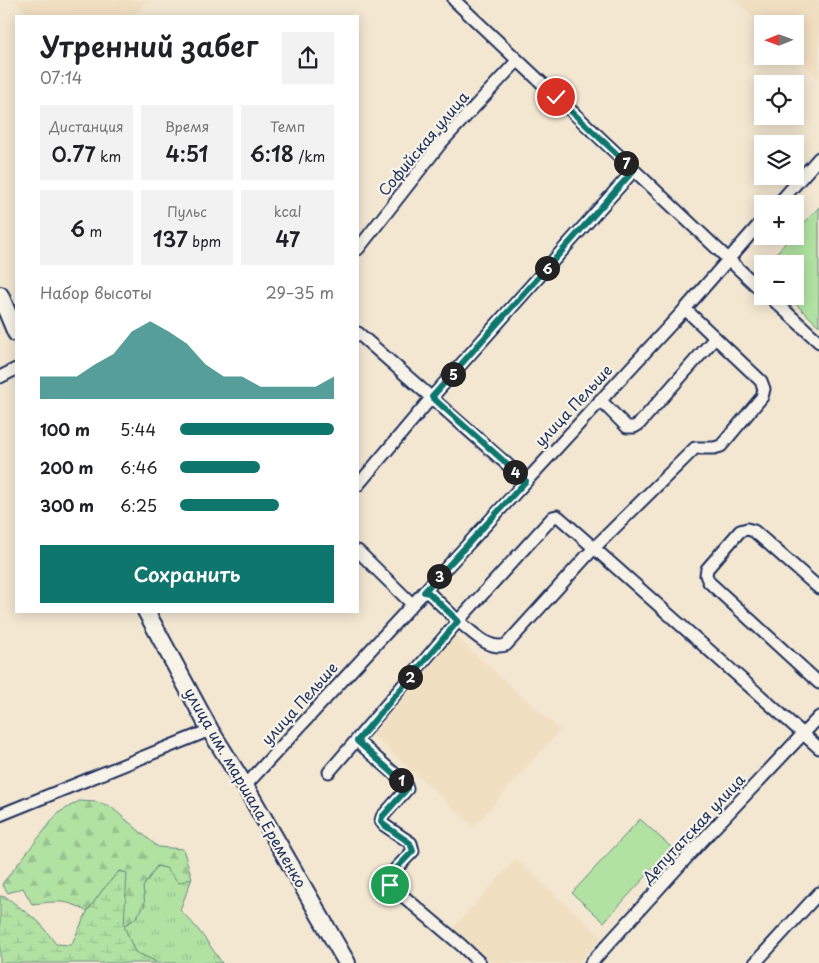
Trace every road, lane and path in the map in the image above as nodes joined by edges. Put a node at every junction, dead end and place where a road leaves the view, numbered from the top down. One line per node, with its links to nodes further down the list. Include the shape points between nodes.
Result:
1 (461, 2): 2 (street)
2 (517, 61): 4 (street); 7 (street, Софийская улица, via 441,143)
3 (819, 158): 5 (street)
4 (634, 170): 8 (street); 19 (street)
5 (786, 195)
6 (754, 230): 8 (street, улица Пельше)
7 (359, 248)
8 (728, 259): 9 (street); 12 (street, улица Пельше)
9 (754, 283)
10 (0, 295): 13 (highway)
11 (779, 305): 16 (street)
12 (685, 309): 15 (street); 20 (street, улица Пельше)
13 (15, 331)
14 (359, 334): 19 (street)
15 (715, 338): 20 (street, via 634,427 627,426); 23 (street, via 761,381 762,397 721,446 695,448)
16 (819, 342)
17 (15, 369): 18 (street)
18 (0, 376)
19 (432, 397): 21 (street); 22 (street)
20 (600, 400): 21 (street, улица Пельше)
21 (526, 481): 26 (street, улица Пельше)
22 (359, 484)
23 (594, 548): 29 (street, via 506,645 499,648 491,646); 29 (street, via 560,518 553,518); 33 (street)
24 (359, 552): 27 (street)
25 (819, 588): 30 (street, via 754,531 747,529 740,531 707,569 706,575 709,582)
26 (424, 592): 27 (street, улица Пельше); 29 (street)
27 (412, 604): 37 (street, улица Пельше)
28 (147, 613): 32 (highway, улица им. маршала Еременко)
29 (458, 621): 34 (street)
30 (819, 683)
31 (819, 717): 33 (street, Депутатская улица)
32 (210, 730): 37 (highway, улица им. маршала Еременко); 38 (street)
33 (804, 734): 35 (street); 42 (street, Депутатская улица)
34 (357, 741): 36 (street); 41 (street, via 407,789 381,821 410,843 413,851 389,876 390,885)
35 (819, 748)
36 (329, 772)
37 (245, 786): 40 (highway, улица им. маршала Еременко)
38 (0, 816)
39 (819, 893): 43 (street)
40 (347, 963)
41 (480, 963)
42 (591, 963)
43 (755, 963)

